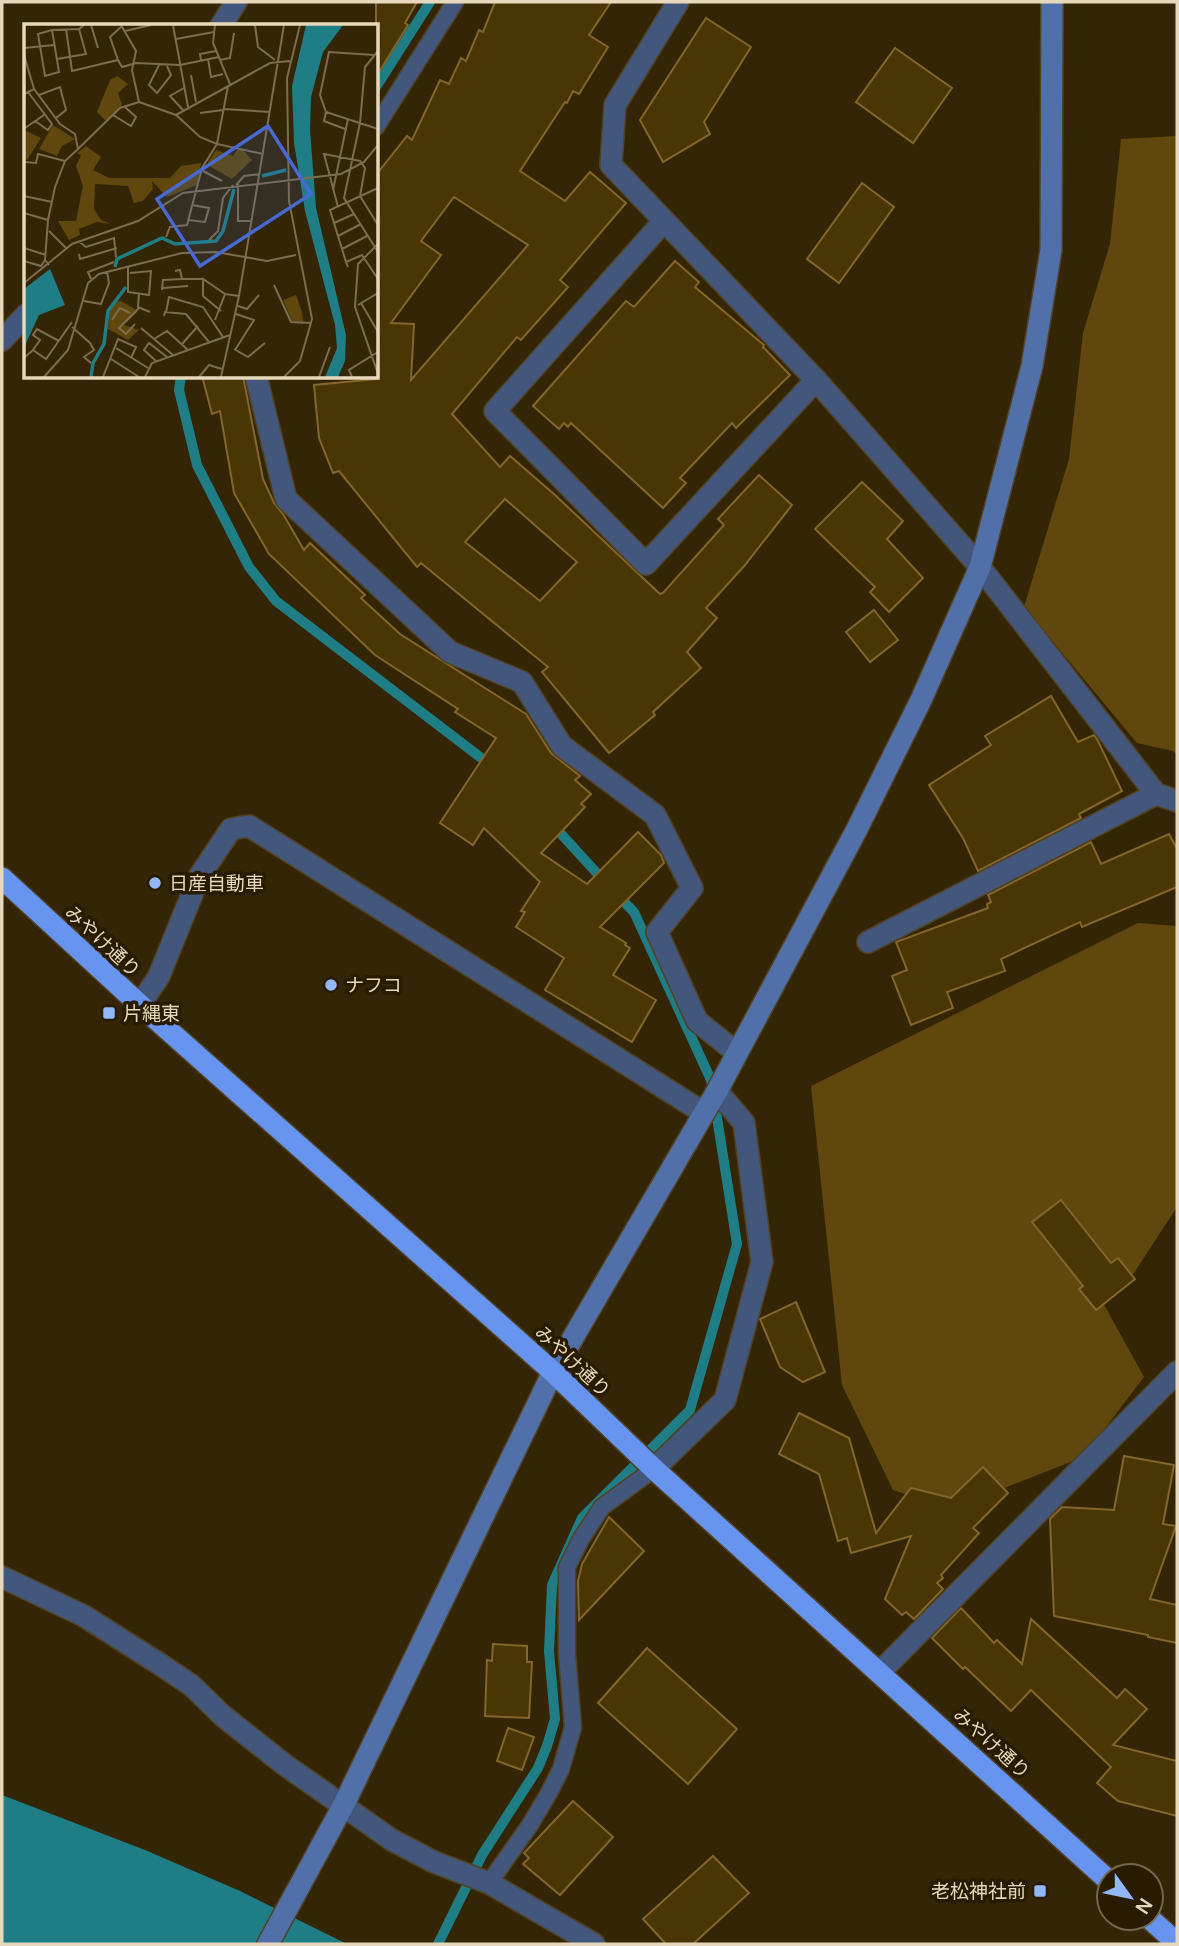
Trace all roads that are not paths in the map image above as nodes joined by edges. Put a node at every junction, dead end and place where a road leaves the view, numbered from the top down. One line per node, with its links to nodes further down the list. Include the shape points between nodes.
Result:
1 (236, 2): 5 (street)
2 (455, 2): 6 (lane)
3 (678, 2): 7 (street, via 615,105 611,165)
4 (1052, 2): 12 (street, via 1051,250 1032,366)
5 (222, 24)
6 (378, 124)
7 (664, 221): 11 (street); 11 (street, via 495,411 646,564)
8 (24, 317): 9 (street)
9 (2, 340)
10 (256, 378): 18 (street, via 286,499 450,652 522,682 562,747 654,815 692,888 657,932 697,1021)
11 (816, 380): 12 (street)
12 (980, 567): 13 (street); 18 (street, via 868,807)
13 (1156, 794): 14 (street); 16 (street)
14 (1177, 801)
15 (2, 878): 17 (highway, みやけ通り)
16 (868, 942)
17 (140, 1005): 20 (street, via 159,976 199,877 231,828 249,826); 21 (highway, みやけ通り)
18 (737, 1053): 19 (street)
19 (717, 1091): 20 (street); 23 (street, via 744,1124 762,1262 724,1401)
20 (704, 1113): 21 (street)
21 (553, 1372): 23 (highway, みやけ通り); 26 (street)
22 (1177, 1372): 25 (street)
23 (654, 1469): 25 (highway, みやけ通り); 28 (lane, via 602,1507 568,1567 567,1654 573,1727 550,1791)
24 (2, 1577): 26 (street, via 84,1616 191,1685)
25 (880, 1672): 27 (highway, みやけ通り)
26 (339, 1814): 28 (street, via 445,1867); 30 (street)
27 (1095, 1868)
28 (489, 1883): 31 (street)
29 (1164, 1932): 32 (highway)
30 (268, 1944)
31 (594, 1944)
32 (1177, 1944)

